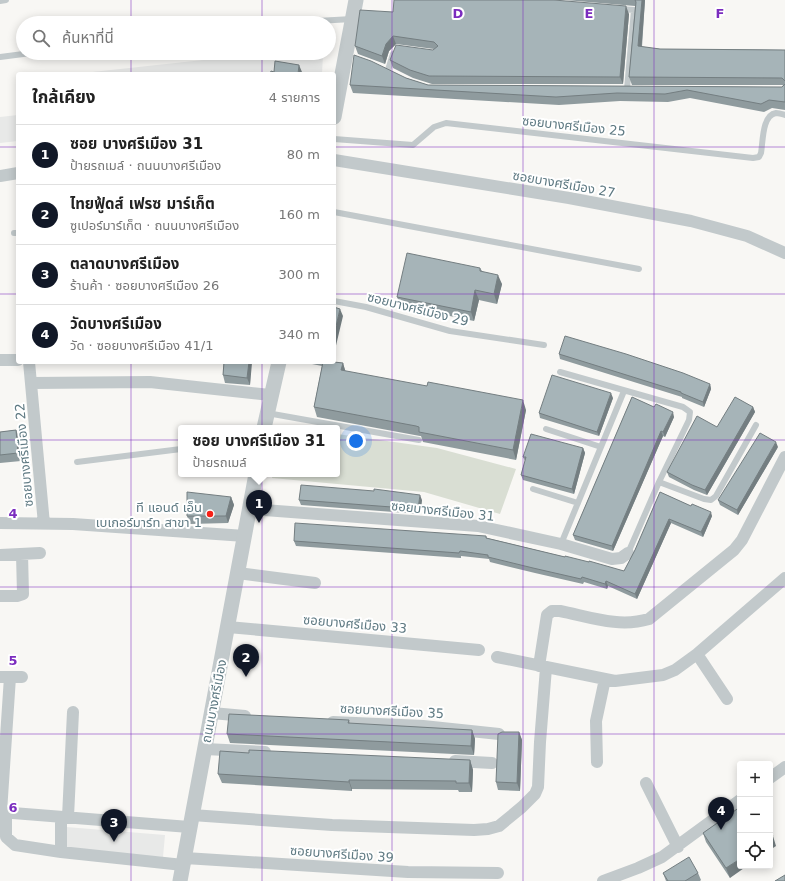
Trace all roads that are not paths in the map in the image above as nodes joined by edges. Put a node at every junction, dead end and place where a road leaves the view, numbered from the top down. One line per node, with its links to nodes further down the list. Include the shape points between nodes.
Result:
1 (6, 0): 3 (lane)
2 (356, 0): 5 (street)
3 (0, 1)
4 (610, 8): 12 (lane, via 634,10)
5 (352, 19): 6 (lane); 14 (street, via 349,56)
6 (336, 20)
7 (397, 48): 10 (lane)
8 (16, 55): 9 (lane)
9 (0, 57)
10 (388, 70)
11 (619, 89): 12 (lane)
12 (627, 89): 13 (lane)
13 (635, 89)
14 (336, 109)
15 (785, 115): 16 (lane, ซอยบางศรีเมือง 25, via 775,113 769,116 761,153 753,158 446,123 434,128 413,145)
16 (336, 139)
17 (336, 160): 21 (street, ซอยบางศรีเมือง 27, via 569,198 691,221 747,236)
18 (16, 173): 19 (street)
19 (0, 176)
20 (336, 212): 22 (lane)
21 (785, 253)
22 (639, 269)
23 (336, 301): 24 (lane, ซอยบางศรีเมือง 29, via 366,307 450,331)
24 (544, 345)
25 (0, 360): 26 (street)
26 (16, 360)
27 (29, 364): 30 (street, ซอยบางศรีเมือง 22)
28 (278, 364): 32 (street)
29 (560, 372): 31 (lane)
30 (32, 383): 32 (street, via 150,382); 51 (street, ซอยบางศรีเมือง 22)
31 (624, 391): 40 (lane); 46 (lane, via 684,407 690,412 689,420)
32 (270, 395): 33 (street)
33 (267, 413): 34 (street); 35 (lane)
34 (265, 425)
35 (335, 425)
36 (756, 425): 46 (lane, via 716,496 711,500)
37 (340, 426): 39 (lane)
38 (546, 429): 40 (lane)
39 (419, 440)
40 (600, 447): 48 (lane)
41 (178, 449): 43 (lane)
42 (785, 457): 44 (street)
43 (77, 462)
44 (781, 474): 66 (street, via 734,550 649,619 636,623 618,623 560,611 552,611 547,615)
45 (255, 477): 49 (street, ถนนบางศรีเมือง)
46 (659, 482): 54 (lane)
47 (533, 489): 48 (lane)
48 (578, 503): 53 (lane)
49 (250, 509): 52 (street, ถนนบางศรีเมือง); 53 (street, ซอยบางศรีเมือง 31, via 478,526)
50 (0, 523): 51 (street)
51 (44, 524): 52 (street)
52 (245, 536): 58 (street, ถนนบางศรีเมือง)
53 (561, 544): 54 (street, ซอยบางศรีเมือง 31, via 612,559 621,558)
54 (628, 552)
55 (40, 553): 56 (street)
56 (22, 554): 57 (street); 61 (street, via 23,594)
57 (0, 555)
58 (238, 574): 60 (street); 62 (street, ถนนบางศรีเมือง)
59 (785, 578): 64 (street)
60 (315, 583)
61 (0, 596)
62 (228, 627): 63 (street, ซอยบางศรีเมือง 33); 71 (street, ถนนบางศรีเมือง)
63 (479, 650)
64 (697, 654): 68 (street, via 676,670 663,675 614,681); 69 (street)
65 (497, 657): 66 (street)
66 (543, 667): 68 (street); 86 (street, via 538,787 535,794 522,807 498,826 474,830)
67 (11, 677): 84 (street)
68 (605, 679): 78 (street, via 596,721)
69 (727, 699)
70 (72, 712): 85 (street)
71 (212, 714): 72 (street); 75 (street, ถนนบางศรีเมือง)
72 (257, 717)
73 (318, 721): 74 (street, ซอยบางศรีเมือง 35, via 423,726)
74 (499, 734)
75 (204, 749): 76 (street); 86 (street, ถนนบางศรีเมือง)
76 (276, 752)
77 (444, 761): 79 (street)
78 (597, 762)
79 (492, 763)
80 (785, 767): 81 (street)
81 (773, 776)
82 (646, 783): 87 (street)
83 (737, 802): 87 (street)
84 (2, 812): 85 (street); 88 (street, ซอยบางศรีเมือง 39, via 9,842)
85 (65, 817): 86 (street); 88 (street)
86 (191, 821): 89 (street, ถนนบางศรีเมือง)
87 (678, 847): 92 (street, via 638,868)
88 (61, 852): 89 (street, ซอยบางศรีเมือง 39)
89 (184, 861): 90 (street, ซอยบางศรีเมือง 39, via 408,872); 91 (street, ถนนบางศรีเมือง)
90 (498, 873)
91 (180, 881)
92 (603, 881)

